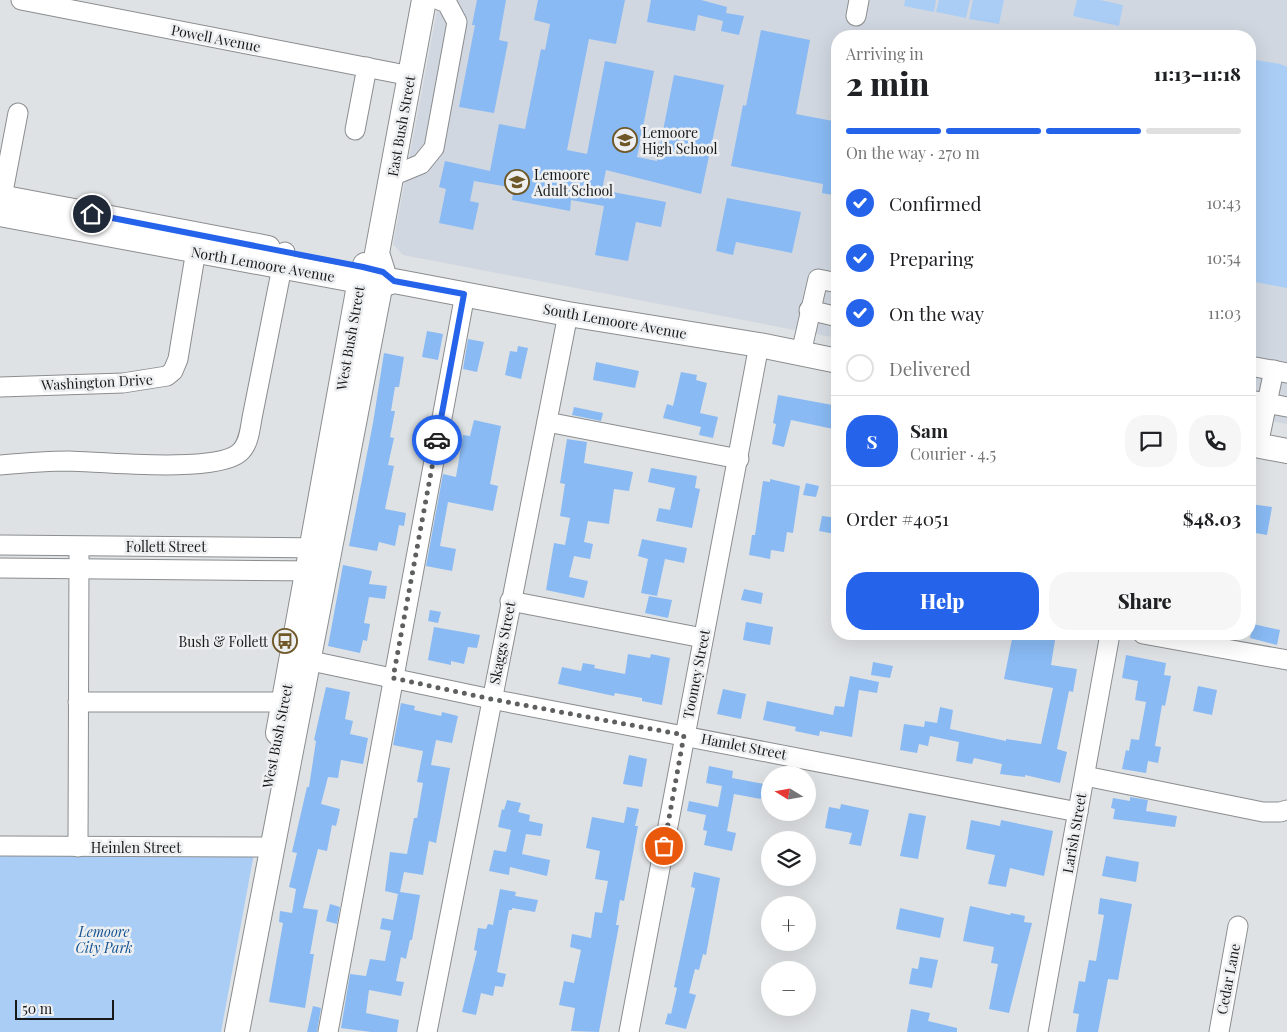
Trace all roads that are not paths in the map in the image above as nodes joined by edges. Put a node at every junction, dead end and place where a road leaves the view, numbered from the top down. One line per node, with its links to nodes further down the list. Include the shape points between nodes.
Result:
1 (21, 0): 6 (street, Powell Avenue)
2 (424, 0): 7 (main road, East Bush Street)
3 (439, 0): 5 (street, via 447,3)
4 (458, 0): 5 (street)
5 (457, 22): 10 (street, via 434,148 421,164)
6 (367, 67): 7 (street, Powell Avenue); 9 (street)
7 (410, 76): 10 (main road, East Bush Street)
8 (18, 113): 11 (street)
9 (356, 130)
10 (392, 176): 14 (main road, East Bush Street)
11 (1, 203): 12 (main road, North Lemoore Avenue)
12 (197, 243): 13 (main road, North Lemoore Avenue); 25 (street, Washington Drive, via 178,359 173,372 159,379 123,383)
13 (284, 260): 14 (main road, North Lemoore Avenue); 33 (street, via 246,444 238,454 202,464 67,461)
14 (376, 273): 16 (main road, South Lemoore Avenue); 36 (main road, West Bush Street)
15 (831, 282): 17 (street, via 818,279)
16 (464, 294): 18 (main road, South Lemoore Avenue); 45 (street)
17 (810, 310): 19 (street); 21 (street)
18 (568, 314): 20 (main road, South Lemoore Avenue); 28 (street, Skaggs Street)
19 (831, 315)
20 (760, 345): 21 (main road, South Lemoore Avenue); 32 (street, Toomey Street)
21 (801, 353): 22 (main road, South Lemoore Avenue)
22 (831, 359)
23 (1256, 367): 24 (street)
24 (1280, 372): 26 (street)
25 (0, 387)
26 (1259, 401): 27 (street); 29 (street)
27 (1287, 407)
28 (547, 422): 32 (street); 39 (street, Skaggs Street)
29 (1256, 427)
30 (1256, 445): 31 (main road)
31 (1287, 451)
32 (739, 459): 40 (street, Toomey Street)
33 (0, 465)
34 (0, 545): 35 (street, Follett Street)
35 (80, 545): 36 (street, Follett Street); 38 (street)
36 (319, 559): 38 (street, Follett Street); 43 (main road, West Bush Street)
37 (0, 568): 38 (street, Follett Street)
38 (78, 568): 47 (street)
39 (510, 601): 40 (street); 46 (street, Skaggs Street)
40 (703, 638): 49 (street, Toomey Street)
41 (1109, 640): 50 (street, Larish Street)
42 (1176, 640): 44 (street)
43 (301, 658): 45 (street, Hamlet Street); 48 (main road, West Bush Street); 55 (main road, West Bush Street)
44 (1287, 660)
45 (393, 678): 46 (street, Hamlet Street); 59 (street)
46 (491, 699): 49 (street, Hamlet Street); 60 (street, Skaggs Street)
47 (78, 702): 48 (street); 54 (street)
48 (284, 702): 55 (main road, West Bush Street)
49 (684, 735): 52 (street, Hamlet Street); 61 (street, Toomey Street)
50 (1085, 776): 51 (street, via 1263,812); 52 (street, Larish Street)
51 (1287, 810)
52 (1078, 812): 62 (street, Larish Street)
53 (0, 846): 54 (street, Heinlen Street)
54 (78, 847): 55 (street, Heinlen Street)
55 (263, 847): 57 (main road, West Bush Street); 58 (main road, West Bush Street)
56 (1238, 926): 63 (street, Cedar Lane)
57 (222, 1032)
58 (237, 1032)
59 (328, 1032)
60 (427, 1032)
61 (629, 1032)
62 (1038, 1032)
63 (1219, 1032)

